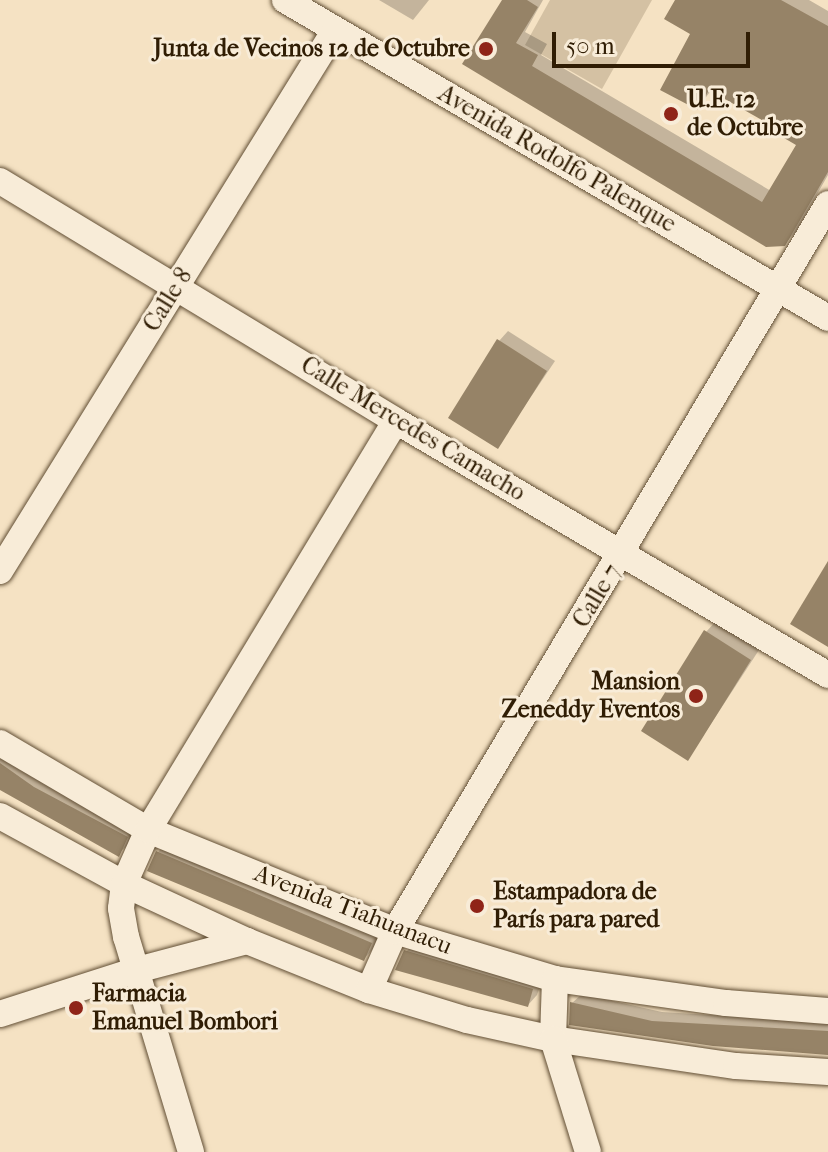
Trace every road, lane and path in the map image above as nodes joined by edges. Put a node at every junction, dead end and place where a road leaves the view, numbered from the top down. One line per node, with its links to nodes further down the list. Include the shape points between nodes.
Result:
1 (285, 0): 2 (street, Avenida Rodolfo Palenque)
2 (335, 30): 5 (street, Calle 8); 6 (street, Avenida Rodolfo Palenque)
3 (0, 181): 5 (street, Calle Mercedes Camacho)
4 (828, 204): 6 (street, Calle 7)
5 (176, 286): 8 (street, Calle Mercedes Camacho); 10 (street, Calle 8)
6 (779, 288): 7 (street, Avenida Rodolfo Palenque); 9 (street, Calle 7)
7 (828, 318)
8 (396, 421): 9 (street, Calle Mercedes Camacho); 14 (street)
9 (623, 553): 11 (street, Calle Mercedes Camacho); 16 (street, Calle 7)
10 (0, 571)
11 (828, 675)
12 (0, 743): 14 (street, Avenida Tiahuanacu)
13 (0, 816): 15 (street)
14 (148, 830): 15 (street); 16 (street, Avenida Tiahuanacu)
15 (124, 884): 17 (street); 18 (street, via 121,908)
16 (395, 931): 19 (street, Avenida Tiahuanacu); 20 (street, Calle 7)
17 (247, 941): 18 (street); 20 (street)
18 (137, 970): 22 (street); 25 (street)
19 (555, 979): 21 (street, Avenida Tiahuanacu); 23 (street)
20 (369, 990): 23 (street)
21 (828, 1011)
22 (0, 1014)
23 (553, 1039): 24 (street, via 736,1066); 26 (street)
24 (828, 1072)
25 (191, 1152)
26 (588, 1152)

